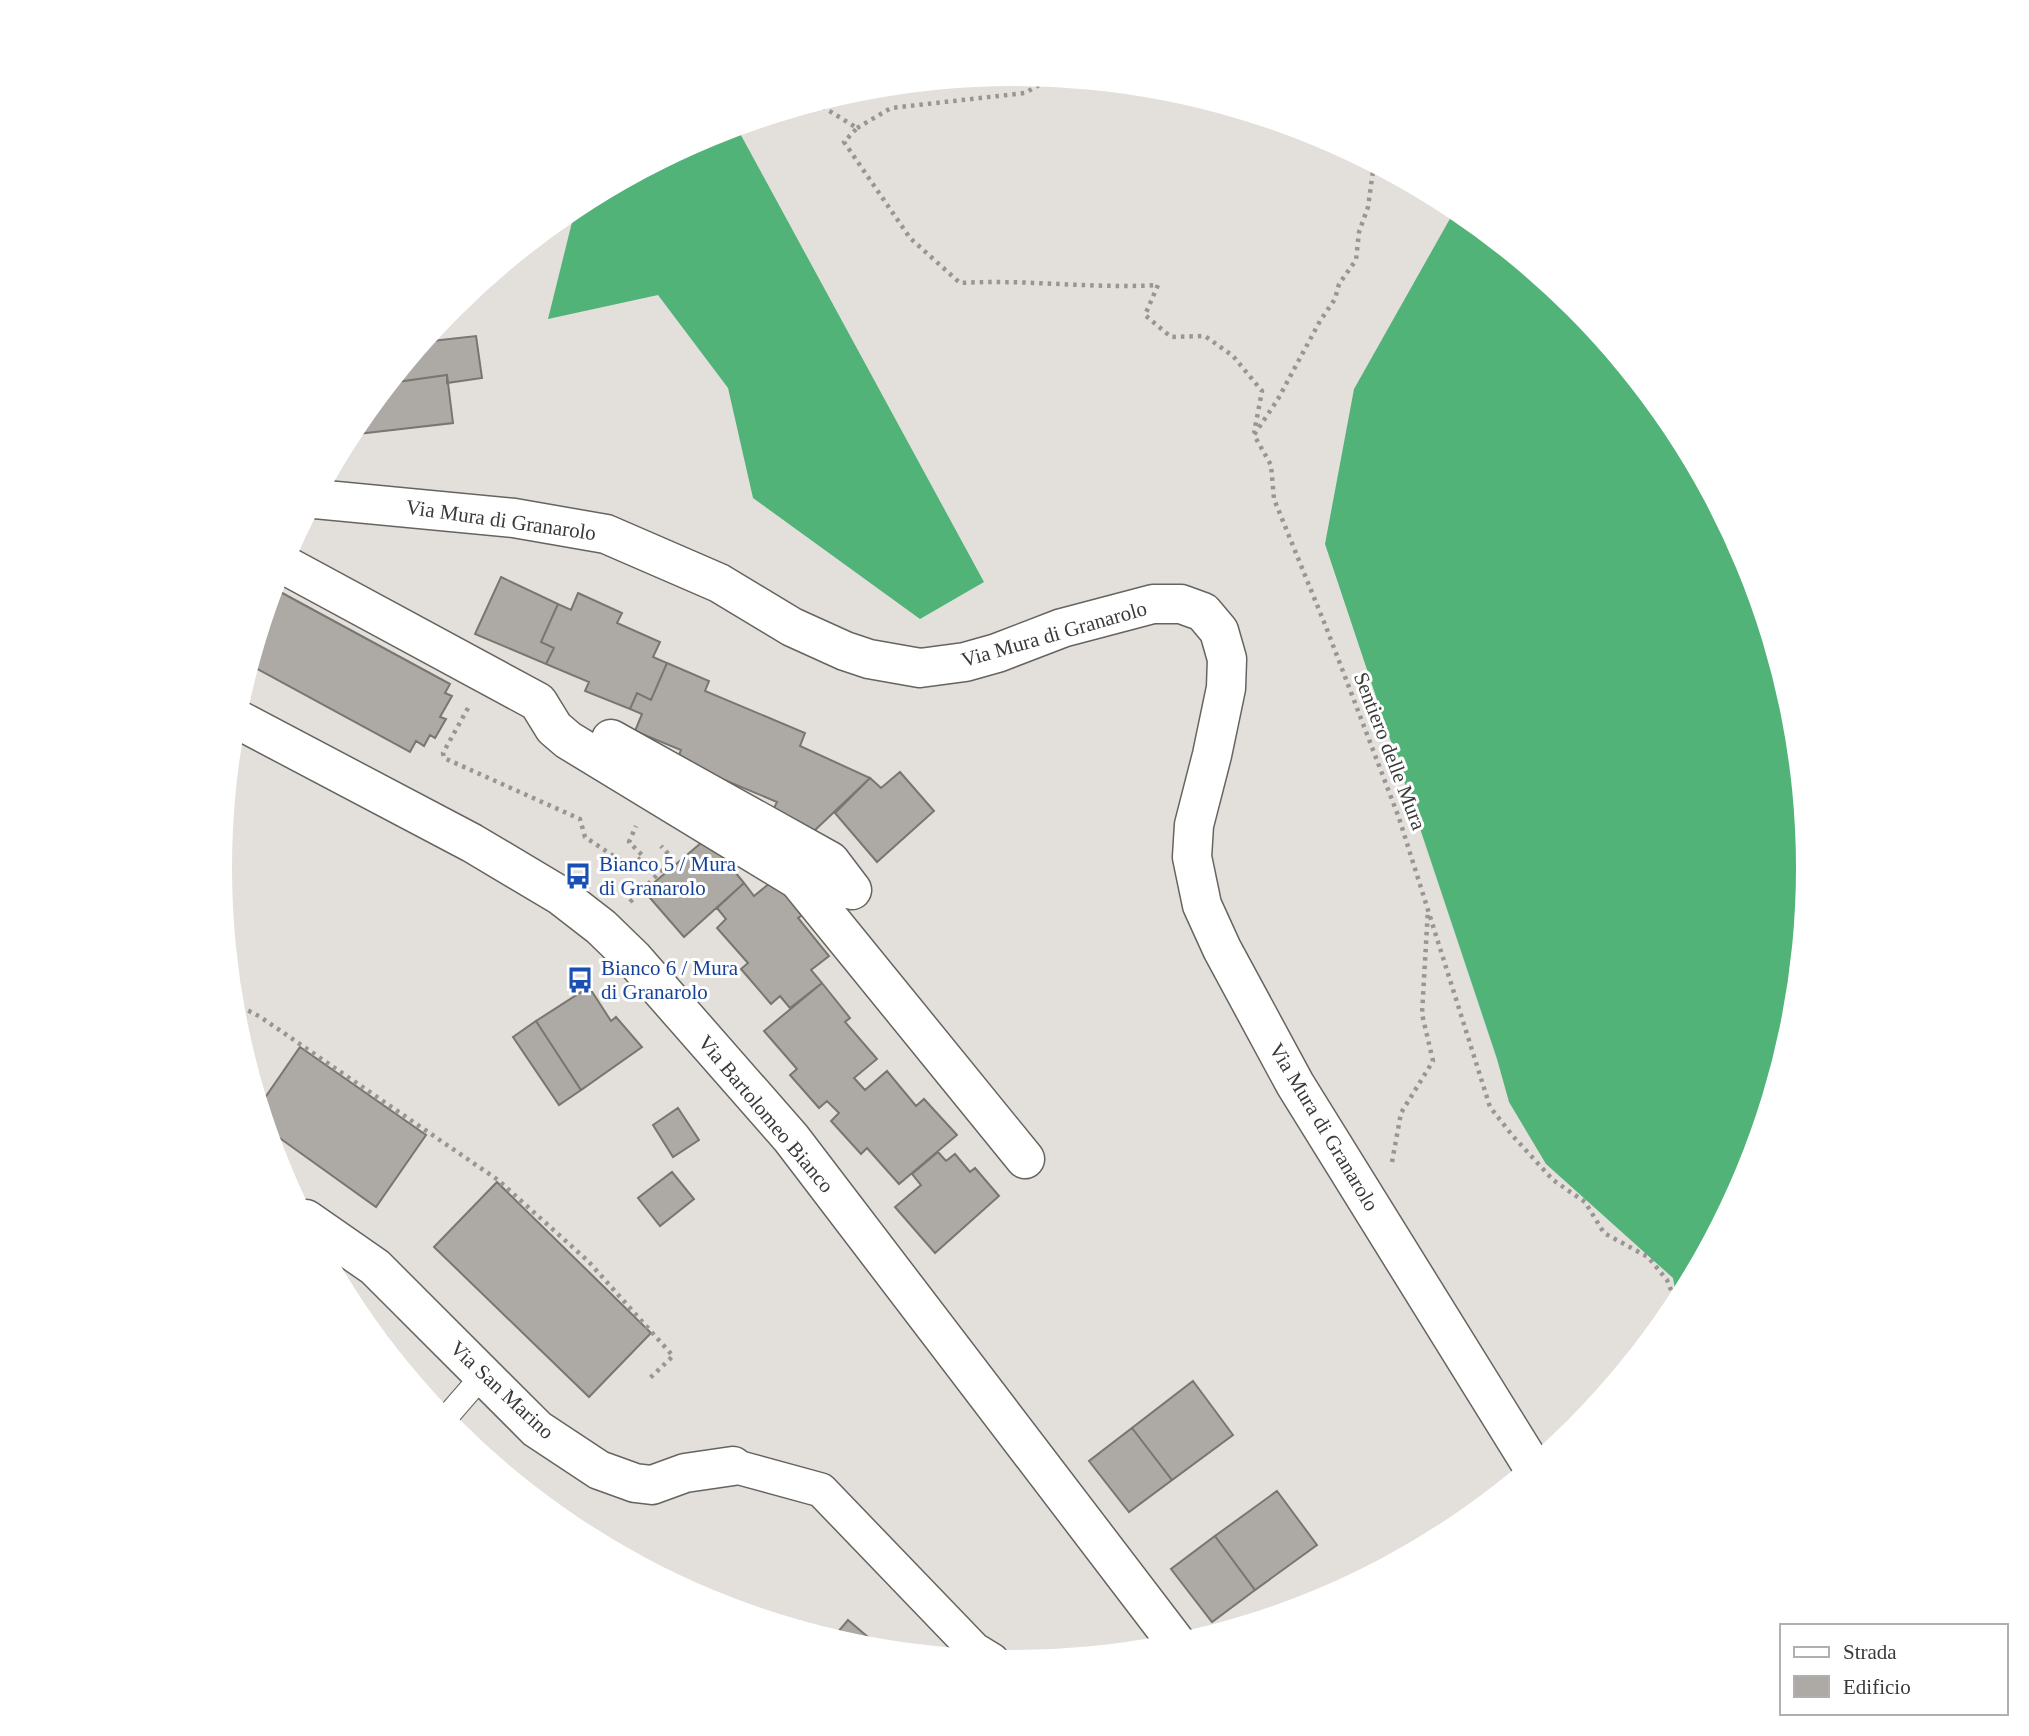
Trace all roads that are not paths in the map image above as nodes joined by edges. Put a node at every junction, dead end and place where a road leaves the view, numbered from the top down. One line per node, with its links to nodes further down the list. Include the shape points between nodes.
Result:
1 (325, 500): 10 (street, Via Mura di Granarolo, via 514,517 606,534 719,583 792,627 845,651 920,668 965,662 1062,628 1153,604 1181,604 1203,612 1219,631 1227,659 1226,688 1194,825 1192,857 1202,905 1295,1084)
2 (292, 569): 3 (street)
3 (538, 702): 5 (street, via 644,755 830,861); 6 (street, via 554,727 653,810 798,880)
4 (246, 724): 12 (street, Via Bartolomeo Bianco, via 562,896 634,959 791,1138)
5 (852, 890)
6 (1025, 1159)
7 (321, 1230): 8 (street, Via San Marino, via 375,1267)
8 (483, 1375): 9 (lane); 11 (street, Via San Marino, via 537,1429 599,1470 620,1478 652,1485 685,1473)
9 (452, 1411)
10 (1527, 1458)
11 (733, 1466): 13 (street, Via San Marino, via 821,1490)
12 (1170, 1634)
13 (976, 1649)

